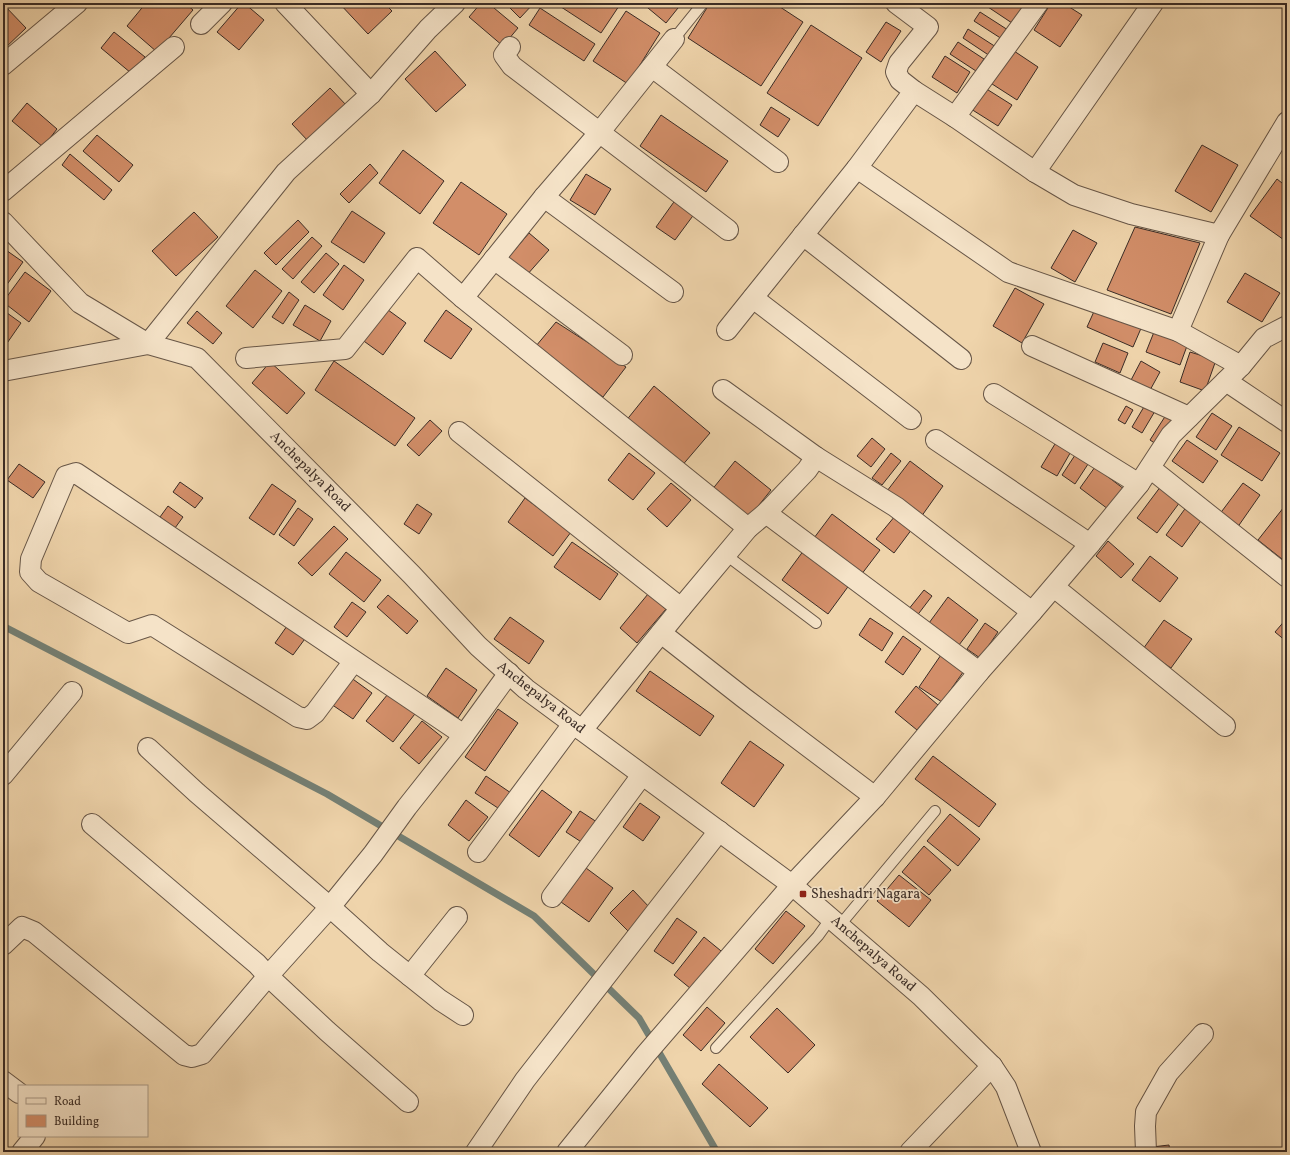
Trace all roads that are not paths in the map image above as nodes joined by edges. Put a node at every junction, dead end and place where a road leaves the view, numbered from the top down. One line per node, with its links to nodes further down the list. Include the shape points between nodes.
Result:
1 (78, 3): 13 (street)
2 (222, 3): 9 (street)
3 (285, 3): 16 (street)
4 (455, 3): 16 (street, via 428,29)
5 (703, 3): 10 (lane)
6 (896, 3): 15 (street, via 928,27 899,63 896,72 900,80)
7 (1038, 3): 17 (street)
8 (1153, 3): 22 (street)
9 (201, 24)
10 (674, 39): 14 (street)
11 (510, 46): 19 (street, via 504,55 508,62)
12 (174, 47): 23 (street)
13 (3, 65)
14 (652, 66): 19 (street); 20 (street)
15 (914, 91): 17 (street); 21 (street)
16 (371, 94): 36 (street, via 286,172)
17 (955, 117): 22 (street)
18 (1287, 122): 28 (street)
19 (599, 133): 24 (street); 26 (street)
20 (778, 162)
21 (857, 168): 27 (street); 35 (street, via 1008,272)
22 (1035, 172): 28 (street, via 1074,195 1131,214)
23 (3, 191)
24 (544, 197): 29 (street); 30 (street)
25 (3, 222): 36 (street, Anchepalya Road, via 80,303)
26 (728, 230)
27 (803, 235): 32 (street); 40 (street)
28 (1218, 235): 35 (street)
29 (494, 259): 31 (street); 38 (street)
30 (672, 292)
31 (463, 298): 39 (street, via 417,258 345,349); 54 (street)
32 (753, 298): 34 (street); 47 (street)
33 (1287, 326): 41 (street, via 1264,338)
34 (727, 330)
35 (1178, 331): 41 (street)
36 (148, 344): 42 (street); 65 (street, Anchepalya Road, via 197,358 412,575 478,646)
37 (1032, 346): 46 (street)
38 (622, 355)
39 (246, 358)
40 (960, 359)
41 (1241, 366): 43 (street)
42 (3, 371)
43 (1226, 381): 46 (street); 48 (street)
44 (723, 390): 51 (street)
45 (994, 394): 52 (street)
46 (1189, 417): 52 (street, via 1171,435)
47 (911, 419)
48 (1287, 422)
49 (459, 432): 59 (street)
50 (936, 440): 55 (street)
51 (816, 457): 53 (street); 60 (street, via 896,507)
52 (1144, 476): 55 (street); 57 (street)
53 (766, 513): 54 (street); 64 (street)
54 (748, 528): 56 (street)
55 (1090, 544): 58 (street)
56 (726, 555): 59 (street); 61 (lane)
57 (1287, 577)
58 (1054, 587): 60 (street); 67 (street)
59 (681, 608): 62 (street)
60 (1032, 612): 64 (street)
61 (816, 623)
62 (661, 633): 68 (street); 73 (street)
63 (354, 661): 63 (street, via 76,473 66,476 31,559 30,572 39,582 128,633 152,625 298,717 306,719 315,713); 69 (street)
64 (978, 672): 73 (street)
65 (509, 673): 68 (street, Anchepalya Road, via 526,689); 69 (street)
66 (72, 692): 71 (street)
67 (1225, 726)
68 (578, 727): 72 (street, Anchepalya Road); 77 (street)
69 (464, 735): 80 (street)
70 (148, 748): 80 (street)
71 (3, 775)
72 (642, 775): 76 (street, Anchepalya Road); 79 (street)
73 (875, 797): 78 (street)
74 (935, 811): 82 (lane)
75 (92, 824): 84 (street)
76 (719, 831): 78 (street, Anchepalya Road); 95 (street, via 525,1080)
77 (478, 852)
78 (792, 885): 82 (street, Anchepalya Road); 96 (street, via 646,1054)
79 (552, 897)
80 (330, 907): 84 (street); 85 (street)
81 (457, 918): 85 (street)
82 (835, 922): 88 (lane, via 818,936); 89 (street, Anchepalya Road, via 921,996)
83 (3, 945): 84 (street, via 22,926 34,932 184,1055 192,1057 202,1054)
84 (268, 976): 92 (street)
85 (410, 976): 86 (street)
86 (463, 1015)
87 (1203, 1034): 99 (street, via 1168,1073 1146,1112)
88 (716, 1048)
89 (992, 1066): 97 (street); 98 (street, Anchepalya Road, via 1006,1087)
90 (3, 1081): 91 (street)
91 (18, 1092)
92 (408, 1102)
93 (34, 1137): 94 (street)
94 (22, 1152)
95 (476, 1152)
96 (567, 1152)
97 (910, 1152)
98 (1031, 1152)
99 (1146, 1152)

